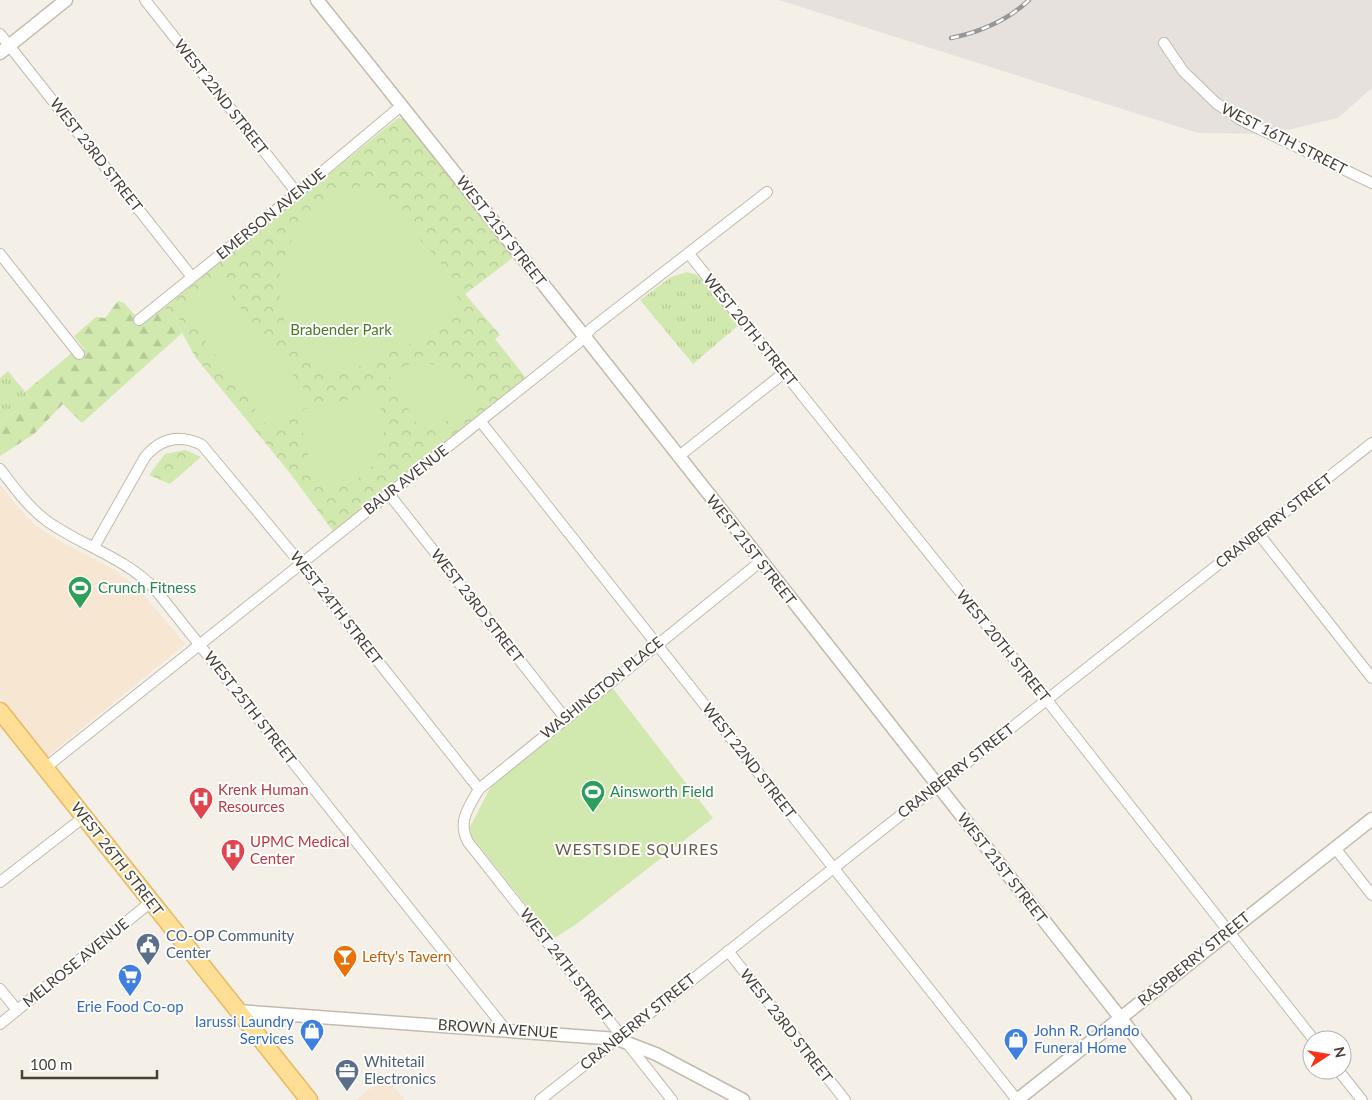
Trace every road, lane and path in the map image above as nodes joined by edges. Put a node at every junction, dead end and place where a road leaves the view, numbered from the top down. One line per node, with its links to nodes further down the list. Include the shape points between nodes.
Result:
1 (66, 0): 6 (street)
2 (145, 0): 10 (street, WEST 22ND STREET)
3 (317, 0): 7 (street, WEST 21ST STREET)
4 (0, 34): 6 (street, WEST 23RD STREET)
5 (1164, 43): 8 (street, WEST 16TH STREET, via 1183,72 1216,104 1254,126)
6 (5, 50): 13 (street, WEST 23RD STREET)
7 (401, 106): 10 (street, EMERSON AVENUE); 15 (street, WEST 21ST STREET)
8 (1372, 182)
9 (767, 192): 12 (street, BAUR AVENUE)
10 (297, 193): 13 (street, EMERSON AVENUE)
11 (0, 254): 16 (street)
12 (689, 254): 15 (street, BAUR AVENUE); 17 (street, WEST 20TH STREET)
13 (192, 277): 14 (street, EMERSON AVENUE)
14 (139, 320)
15 (584, 336): 18 (street, BAUR AVENUE); 20 (street, WEST 21ST STREET)
16 (79, 354)
17 (785, 372): 20 (street); 30 (street, WEST 20TH STREET)
18 (481, 422): 22 (street, BAUR AVENUE); 27 (street, WEST 22ND STREET)
19 (1372, 444): 23 (street, CRANBERRY STREET)
20 (678, 457): 25 (street, WEST 21ST STREET)
21 (0, 469): 24 (street, WEST 25TH STREET, via 37,513)
22 (389, 494): 26 (street, BAUR AVENUE); 32 (street, WEST 23RD STREET)
23 (1258, 533): 29 (street); 30 (street, CRANBERRY STREET)
24 (94, 547): 26 (street, WEST 24TH STREET, via 145,457 162,443 183,438 208,450); 28 (street, WEST 25TH STREET, via 147,580)
25 (760, 562): 27 (street, WASHINGTON PLACE); 34 (street, WEST 21ST STREET)
26 (301, 564): 28 (street, BAUR AVENUE); 35 (street, WEST 24TH STREET)
27 (656, 644): 32 (street, WASHINGTON PLACE); 40 (street, WEST 22ND STREET)
28 (200, 645): 33 (street, BAUR AVENUE); 51 (street, WEST 25TH STREET)
29 (1372, 678)
30 (1046, 700): 34 (street, CRANBERRY STREET); 44 (street, WEST 20TH STREET)
31 (0, 711): 33 (main road, WEST 26TH STREET)
32 (565, 718): 35 (street, WASHINGTON PLACE)
33 (45, 768): 36 (main road, WEST 26TH STREET)
34 (937, 786): 40 (street, CRANBERRY STREET); 49 (street, WEST 21ST STREET)
35 (480, 789): 38 (street, WASHINGTON PLACE, via 465,815)
36 (84, 817): 41 (street); 43 (main road, WEST 26TH STREET)
37 (1372, 819): 39 (street, RASPBERRY STREET)
38 (463, 829): 53 (street, WEST 24TH STREET, via 468,842)
39 (1335, 848): 42 (street); 44 (street, RASPBERRY STREET)
40 (833, 868): 45 (street, CRANBERRY STREET); 60 (street, WEST 22ND STREET)
41 (0, 882)
42 (1372, 895)
43 (151, 902): 47 (street, MELROSE AVENUE); 48 (main road, WEST 26TH STREET)
44 (1229, 932): 49 (street, RASPBERRY STREET); 52 (street, WEST 20TH STREET)
45 (728, 952): 53 (street, CRANBERRY STREET); 59 (street, WEST 23RD STREET)
46 (0, 989): 47 (street)
47 (17, 1010): 50 (street, MELROSE AVENUE)
48 (238, 1011): 51 (street, BROWN AVENUE); 55 (main road, WEST 26TH STREET)
49 (1120, 1018): 60 (street, RASPBERRY STREET); 61 (street, WEST 21ST STREET)
50 (0, 1024)
51 (506, 1030): 53 (street, BROWN AVENUE)
52 (1306, 1030)
53 (621, 1039): 56 (street, CRANBERRY STREET); 57 (street, WEST 24TH STREET); 58 (street, BROWN AVENUE)
54 (1346, 1080): 62 (street)
55 (309, 1100)
56 (540, 1100)
57 (672, 1100)
58 (743, 1100)
59 (845, 1100)
60 (1017, 1100)
61 (1185, 1100)
62 (1362, 1100)

